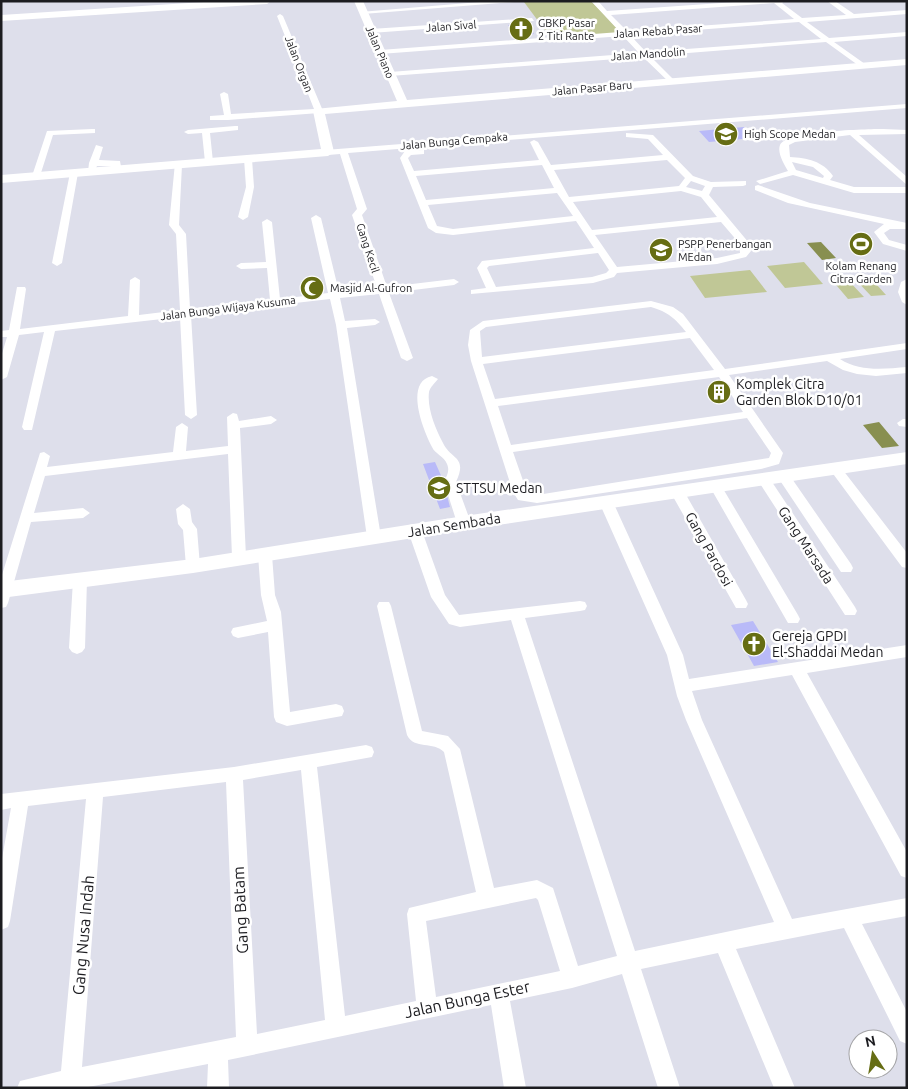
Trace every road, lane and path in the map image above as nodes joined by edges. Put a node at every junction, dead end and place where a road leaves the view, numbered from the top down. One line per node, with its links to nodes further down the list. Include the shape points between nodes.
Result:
1 (267, 1): 14 (street)
2 (358, 1): 9 (street, Jalan Piano)
3 (594, 1): 11 (street)
4 (776, 1): 5 (street); 11 (street); 15 (street)
5 (782, 1)
6 (830, 1): 13 (street)
7 (517, 2): 8 (street); 9 (street)
8 (523, 4)
9 (363, 12): 17 (street, Jalan Piano)
10 (907, 12): 13 (street, Jalan Rebab Pasar)
11 (605, 13): 19 (street)
12 (280, 16): 33 (street, Jalan Organ)
13 (853, 16): 15 (street, Jalan Rebab Pasar)
14 (1, 18)
15 (801, 20): 19 (street, Jalan Rebab Pasar); 22 (street)
16 (537, 26): 17 (street, Jalan Sival, via 529,17)
17 (371, 31): 23 (street, Jalan Piano)
18 (542, 33): 21 (street)
19 (624, 33): 21 (street, Jalan Rebab Pasar); 24 (street)
20 (907, 34): 22 (street, Jalan Mandolin)
21 (547, 39): 23 (street, Jalan Rebab Pasar)
22 (828, 40): 24 (street, Jalan Mandolin); 26 (street)
23 (380, 52): 27 (street, Jalan Piano)
24 (646, 54): 27 (street, Jalan Mandolin); 28 (street)
25 (907, 62): 26 (street, Jalan Pasar Baru)
26 (862, 66): 28 (street, Jalan Pasar Baru)
27 (390, 74): 30 (street, Jalan Piano)
28 (671, 82): 30 (street, Jalan Pasar Baru)
29 (224, 94): 36 (street)
30 (402, 103): 33 (street, Jalan Pasar Baru)
31 (907, 106): 32 (street, Jalan Bunga Cempaka)
32 (886, 108): 34 (street); 45 (street, Jalan Bunga Cempaka)
33 (319, 111): 36 (street); 46 (street)
34 (896, 116)
35 (213, 118): 36 (street)
36 (228, 118)
37 (235, 128): 39 (street)
38 (92, 131): 57 (street, via 50,133)
39 (206, 131): 40 (street); 50 (street)
40 (188, 132)
41 (907, 132): 42 (street)
42 (852, 133): 49 (street, via 788,141 783,150); 61 (street)
43 (534, 142): 47 (street, via 641,134 653,139); 52 (street); 56 (street, via 408,153 404,158)
44 (98, 147): 53 (street)
45 (343, 150): 46 (street, Jalan Bunga Cempaka); 87 (street, Gang Kecil, via 362,209 357,215)
46 (328, 152): 48 (street, Jalan Bunga Cempaka)
47 (669, 157): 52 (street); 58 (street)
48 (248, 159): 50 (street, Jalan Bunga Cempaka); 70 (street, via 250,187)
49 (788, 159): 54 (street); 60 (street, via 820,166 829,176)
50 (210, 162): 51 (street, Jalan Bunga Cempaka)
51 (178, 165): 53 (street, Jalan Bunga Cempaka, via 119,170); 93 (street, via 174,225 181,234)
52 (546, 165): 56 (street); 65 (street)
53 (91, 168): 55 (street, Jalan Bunga Cempaka)
54 (793, 172): 60 (street); 62 (street)
55 (74, 173): 57 (street, Jalan Bunga Cempaka); 79 (street)
56 (410, 174): 69 (street)
57 (36, 176): 59 (street, Jalan Bunga Cempaka)
58 (690, 178): 63 (street); 64 (street)
59 (1, 179)
60 (824, 182): 66 (street, via 864,191)
61 (907, 182)
62 (759, 184): 63 (street, via 749,179 743,183); 75 (street, via 783,200)
63 (710, 185): 67 (street)
64 (681, 188): 67 (street); 68 (street)
65 (560, 190): 68 (street); 69 (street)
66 (907, 190)
67 (704, 195): 73 (street)
68 (566, 200): 72 (street)
69 (423, 203): 72 (street, via 433,228 443,232)
70 (243, 217)
71 (316, 218): 90 (street, via 326,247)
72 (580, 218): 76 (street)
73 (722, 219): 76 (street); 82 (street, via 744,243 746,251 743,254 717,261)
74 (267, 222): 80 (street)
75 (902, 225): 77 (street, via 881,228 880,237)
76 (590, 233): 78 (street)
77 (907, 248)
78 (602, 250): 82 (street); 88 (street, via 486,263 482,268)
79 (57, 263)
80 (270, 265): 81 (street); 92 (street)
81 (240, 266)
82 (614, 270): 88 (street, via 600,279)
83 (135, 280): 94 (street)
84 (454, 282): 87 (street, Jalan Bunga Wijaya Kusuma)
85 (906, 284): 91 (street, via 902,294)
86 (20, 289): 98 (street)
87 (382, 290): 90 (street, Jalan Bunga Wijaya Kusuma); 102 (street)
88 (492, 290): 89 (street)
89 (475, 292)
90 (333, 296): 92 (street, Jalan Bunga Wijaya Kusuma); 96 (street)
91 (907, 302)
92 (275, 303): 93 (street, Jalan Bunga Wijaya Kusuma)
93 (184, 313): 94 (street, Jalan Bunga Wijaya Kusuma); 111 (street)
94 (133, 319): 97 (street, Jalan Bunga Wijaya Kusuma)
95 (375, 322): 96 (street)
96 (341, 325): 133 (street)
97 (50, 328): 98 (street, Jalan Bunga Wijaya Kusuma); 114 (street)
98 (14, 332): 99 (street, Jalan Bunga Wijaya Kusuma); 107 (street)
99 (1, 334)
100 (692, 335): 104 (street); 104 (street, via 674,312 652,304 497,322 483,324 475,330); 106 (street)
101 (907, 346): 103 (street)
102 (407, 358)
103 (829, 358): 105 (street, via 854,372); 106 (street)
104 (477, 361): 109 (street)
105 (907, 370)
106 (722, 373): 109 (street); 110 (street)
107 (1, 377)
108 (432, 379): 131 (street, via 423,390 422,405 438,447 453,463 455,471 450,482)
109 (491, 403): 117 (street)
110 (752, 414): 117 (street); 117 (street, via 777,453 772,463 537,499 521,495)
111 (191, 415)
112 (272, 420): 113 (street)
113 (234, 421): 116 (street)
114 (28, 426)
115 (182, 427): 118 (street)
116 (234, 449): 118 (street); 135 (street)
117 (507, 449)
118 (180, 455): 122 (street)
119 (44, 456): 122 (street)
120 (906, 458): 121 (street, Jalan Sembada)
121 (835, 468): 123 (street, Jalan Sembada); 136 (street)
122 (40, 472): 130 (street)
123 (783, 476): 124 (street, Jalan Sembada); 138 (street)
124 (763, 479): 125 (street, Jalan Sembada); 144 (street, Gang Marsada)
125 (716, 487): 126 (street, Jalan Sembada); 146 (street)
126 (678, 493): 127 (street, Jalan Sembada); 141 (street, Gang Pardosi)
127 (606, 502): 131 (street, Jalan Sembada); 152 (street, via 675,655)
128 (183, 509): 137 (street, via 185,524 190,529)
129 (83, 513): 130 (street)
130 (25, 518): 140 (street)
131 (464, 523): 132 (street, Jalan Sembada)
132 (415, 531): 133 (street, Jalan Sembada); 145 (street, via 438,598 450,618 460,621)
133 (374, 537): 134 (street, Jalan Sembada)
134 (265, 555): 135 (street, Jalan Sembada); 147 (street, via 268,595)
135 (239, 557): 137 (street, Jalan Sembada)
136 (907, 563)
137 (194, 566): 139 (street, Jalan Sembada)
138 (846, 568)
139 (80, 580): 140 (street, Jalan Sembada); 149 (street)
140 (2, 594)
141 (741, 604)
142 (384, 606): 161 (street, via 416,735 421,739 438,739 452,749)
143 (580, 606): 145 (street)
144 (850, 612)
145 (517, 615): 167 (street)
146 (793, 619)
147 (275, 625): 148 (street); 153 (street, via 282,718 287,720)
148 (238, 632)
149 (77, 648)
150 (907, 651): 151 (street)
151 (796, 668): 152 (street); 160 (street)
152 (683, 686): 165 (street, via 702,738)
153 (336, 711)
154 (366, 752): 155 (street)
155 (308, 762): 156 (street); 171 (street)
156 (234, 774): 157 (street); 173 (street, Gang Batam)
157 (95, 790): 158 (street); 175 (street, Gang Nusa Indah)
158 (20, 799): 159 (street); 164 (street)
159 (1, 802)
160 (907, 870)
161 (487, 898): 168 (street, via 537,889 546,894); 170 (street, via 416,914)
162 (907, 908): 163 (street, Jalan Bunga Ester)
163 (850, 918): 165 (street, Jalan Bunga Ester); 172 (street)
164 (1, 921)
165 (787, 929): 166 (street, Jalan Bunga Ester)
166 (724, 943): 167 (street, Jalan Bunga Ester); 180 (street)
167 (630, 962): 168 (street, Jalan Bunga Ester); 179 (street)
168 (572, 978): 169 (street, Jalan Bunga Ester)
169 (499, 993): 170 (street, Jalan Bunga Ester); 178 (street)
170 (427, 1007): 171 (street, Jalan Bunga Ester)
171 (336, 1026): 173 (street, Jalan Bunga Ester)
172 (907, 1034)
173 (247, 1045): 174 (street, Jalan Bunga Ester)
174 (218, 1051): 175 (street, Jalan Bunga Ester); 177 (street)
175 (70, 1084): 176 (street, Jalan Bunga Ester)
176 (27, 1088)
177 (218, 1088)
178 (515, 1088)
179 (669, 1088)
180 (785, 1088)

